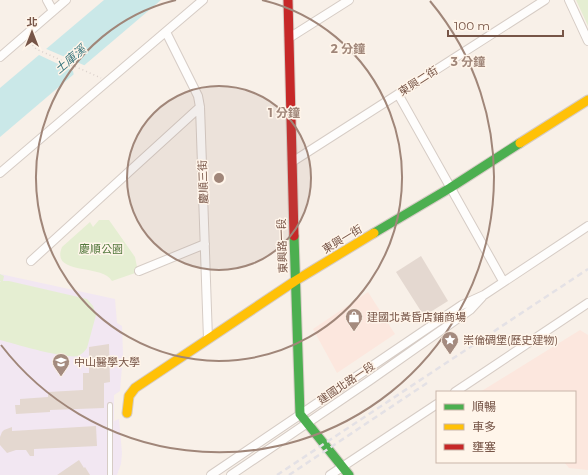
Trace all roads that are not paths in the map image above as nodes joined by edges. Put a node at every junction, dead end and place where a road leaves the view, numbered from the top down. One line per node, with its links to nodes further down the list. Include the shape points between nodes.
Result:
1 (47, 0): 8 (street)
2 (66, 0): 8 (street)
3 (203, 0): 9 (street)
4 (288, 0): 10 (street, 東興路一段)
5 (348, 0): 10 (street)
6 (545, 0): 13 (street, 東興二街)
7 (569, 0): 11 (street)
8 (53, 11): 12 (street)
9 (166, 32): 15 (street, 慶順三街, via 198,96); 17 (street)
10 (289, 38): 16 (street, 東興路一段)
11 (588, 41)
12 (0, 57)
13 (398, 94): 16 (street, 東興二街); 18 (street)
14 (588, 100): 18 (street, 東興一街)
15 (200, 106): 20 (street, 慶順三街); 21 (street)
16 (292, 162): 23 (street, 東興路一段)
17 (0, 173)
18 (450, 188): 23 (street, 東興一街); 24 (street)
19 (588, 226): 24 (street, 建國北路一段)
20 (205, 244): 22 (street); 27 (street, 慶順三街)
21 (31, 261)
22 (139, 271)
23 (295, 281): 27 (street, 東興一街); 32 (street, 東興路一段)
24 (503, 281): 25 (street, 建國北路一段)
25 (484, 295): 32 (street, 建國北路一段, via 462,305); 33 (street, 建國北路一段, via 470,310)
26 (588, 303): 28 (street)
27 (208, 339): 31 (street, 東興一街, via 131,391)
28 (456, 391)
29 (110, 405): 35 (lane)
30 (436, 405): 34 (street)
31 (127, 413)
32 (300, 414): 33 (street); 36 (street, 建國北路一段)
33 (307, 423): 34 (street); 37 (street, 建國北路一段)
34 (342, 467): 38 (street); 39 (street)
35 (110, 475)
36 (211, 475)
37 (231, 475)
38 (330, 475)
39 (349, 475)

